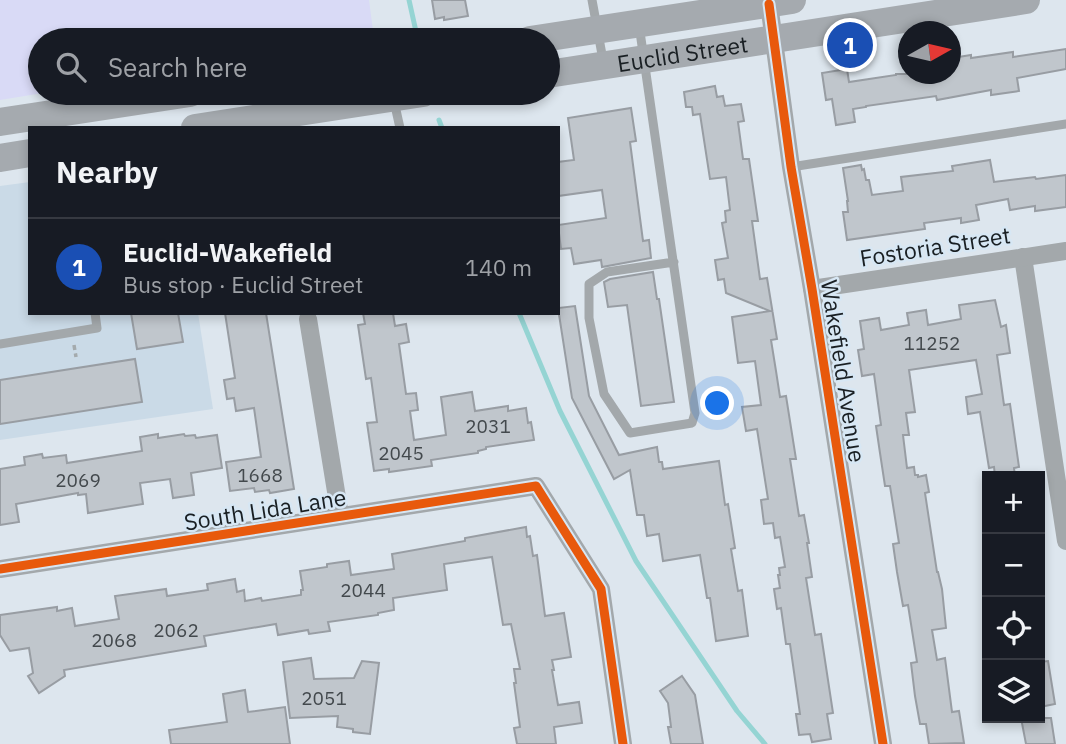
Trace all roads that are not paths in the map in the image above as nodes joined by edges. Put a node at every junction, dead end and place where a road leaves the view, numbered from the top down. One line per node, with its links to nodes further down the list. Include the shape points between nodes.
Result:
1 (592, 0): 5 (lane)
2 (1026, 0): 7 (main road, Euclid Street)
3 (780, 2): 4 (main road, Euclid Street); 7 (street, Wakefield Avenue)
4 (639, 24): 5 (main road, Euclid Street); 8 (lane)
5 (597, 30): 6 (main road, Euclid Street); 9 (lane)
6 (560, 36)
7 (774, 39): 8 (main road, Euclid Street); 20 (street, Wakefield Avenue)
8 (645, 59): 9 (main road, Euclid Street); 23 (lane)
9 (604, 65): 10 (main road, Euclid Street)
10 (560, 72)
11 (124, 105): 14 (main road)
12 (333, 105): 16 (main road)
13 (395, 105): 17 (lane)
14 (0, 122)
15 (1066, 124): 20 (lane)
16 (207, 126)
17 (400, 126)
18 (28, 153): 19 (main road)
19 (0, 158)
20 (791, 167): 24 (street, Wakefield Avenue)
21 (1066, 251): 22 (street, Fostoria Street)
22 (1023, 257): 24 (street, Fostoria Street); 28 (street)
23 (674, 262): 23 (lane, via 607,272 589,284 589,318 604,394 629,433 692,423 695,412)
24 (812, 289): 33 (street, Wakefield Avenue)
25 (95, 315): 27 (lane, via 97,328)
26 (308, 319): 29 (street)
27 (0, 344)
28 (1062, 488): 30 (street)
29 (340, 516): 31 (street, South Lida Lane); 32 (street, South Lida Lane, via 536,486 601,589)
30 (1066, 541)
31 (0, 569)
32 (623, 744)
33 (883, 744)

